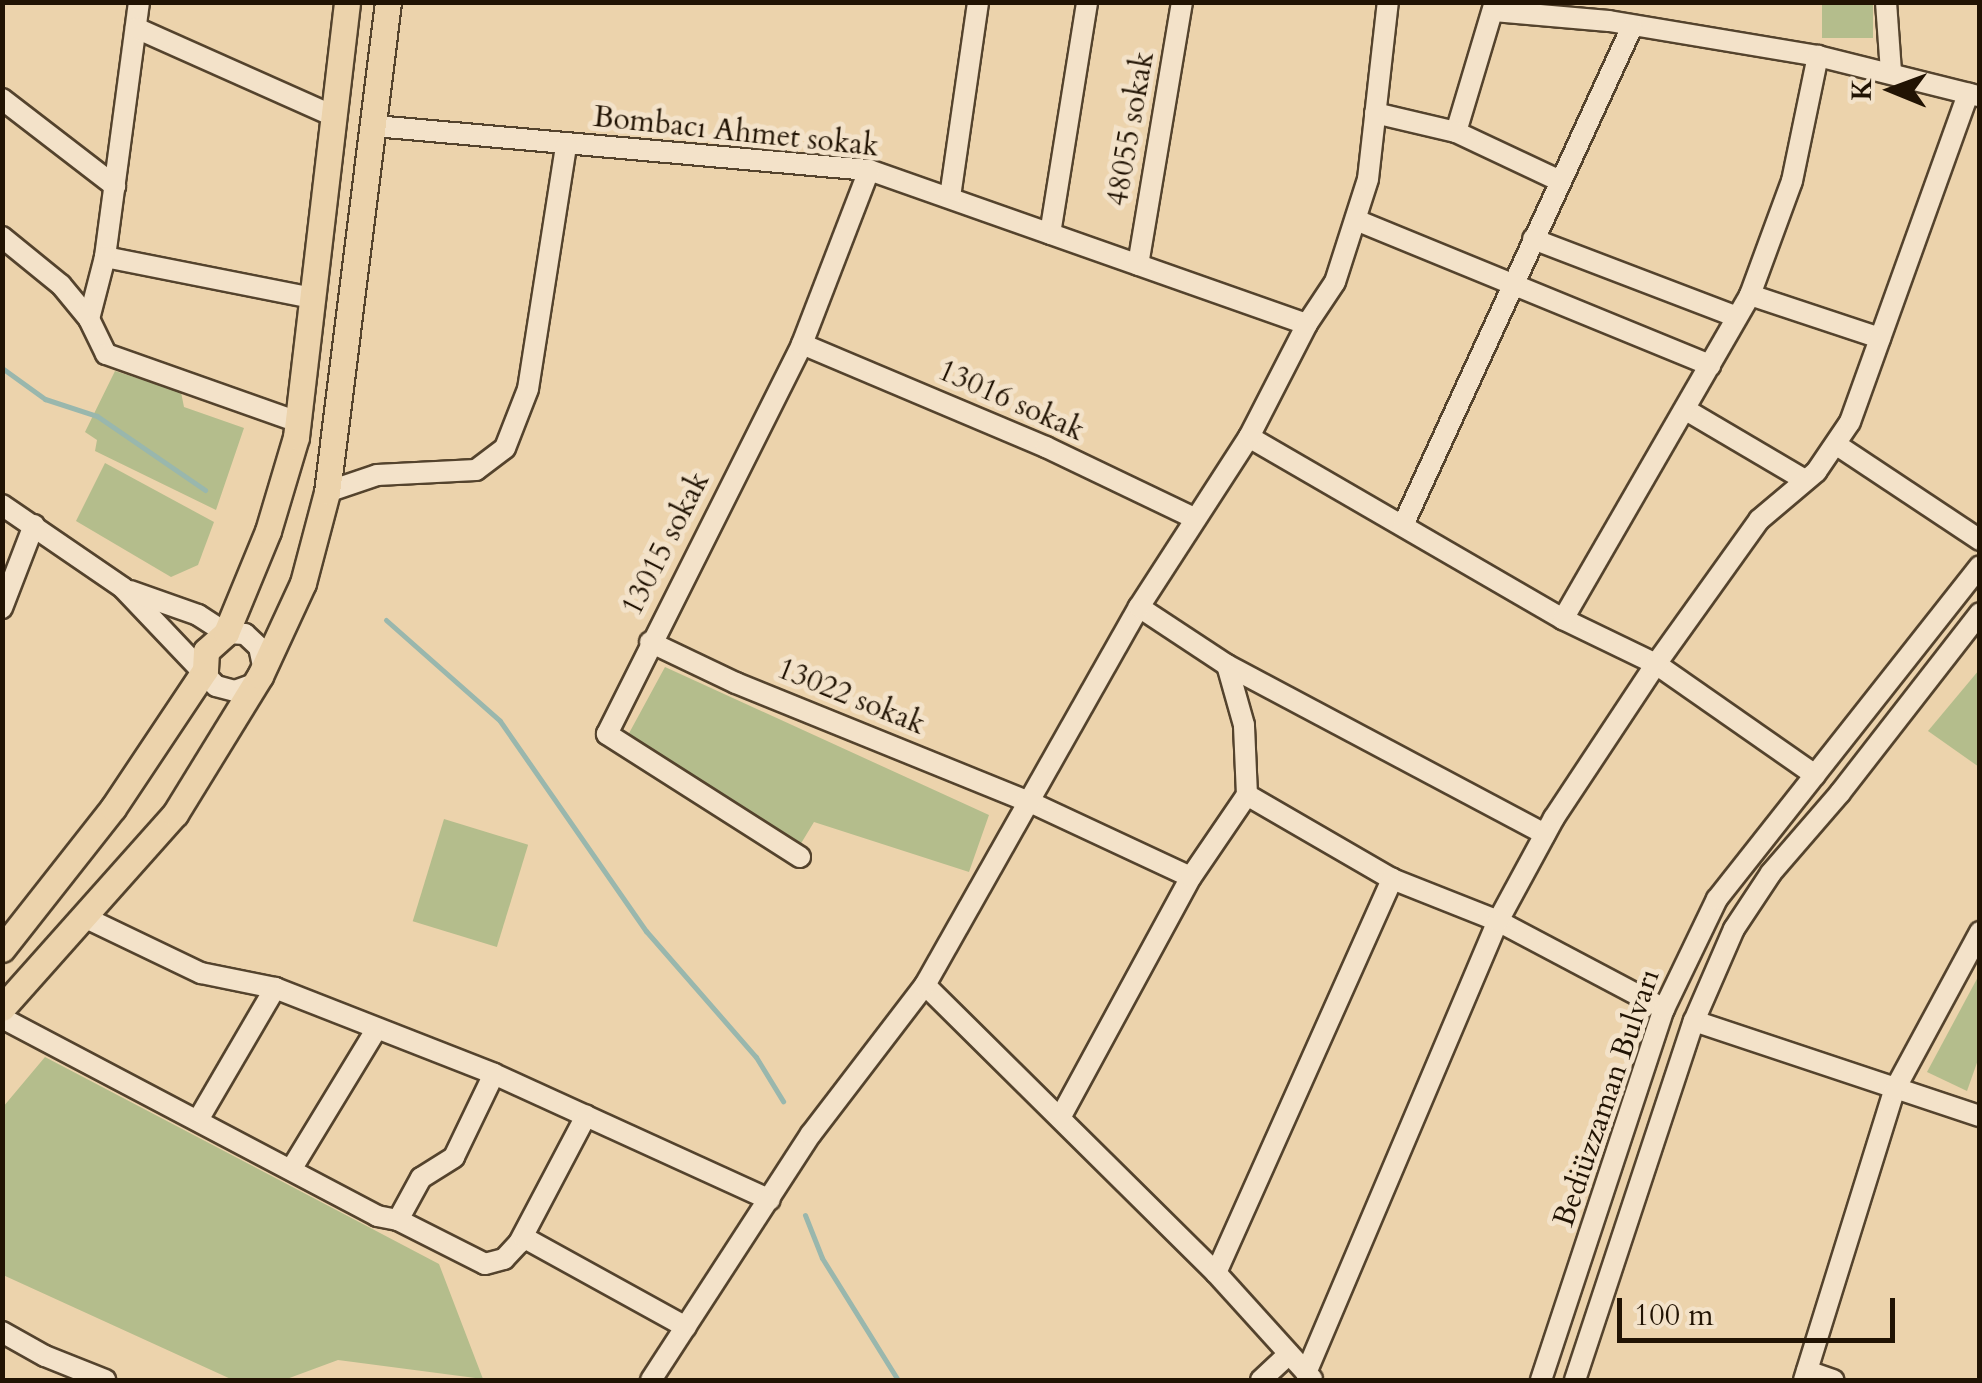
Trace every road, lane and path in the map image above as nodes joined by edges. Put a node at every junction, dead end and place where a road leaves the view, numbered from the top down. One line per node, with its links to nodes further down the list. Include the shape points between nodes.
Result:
1 (139, 2): 12 (street)
2 (347, 2): 18 (main road)
3 (388, 2): 19 (main road)
4 (978, 2): 25 (street)
5 (1087, 2): 27 (street)
6 (1182, 2): 31 (street, 48055 sokak)
7 (1388, 2): 17 (street)
8 (1886, 2): 14 (street)
9 (1494, 7): 10 (street); 20 (street)
10 (1610, 12): 11 (street)
11 (1632, 27): 13 (street); 23 (street)
12 (136, 28): 18 (street); 24 (street)
13 (1818, 56): 14 (street); 33 (street, via 1792,180)
14 (1891, 71): 15 (street)
15 (1974, 95): 38 (street)
16 (2, 99): 24 (street)
17 (1375, 113): 20 (street); 26 (street)
18 (334, 116): 34 (main road)
19 (375, 126): 21 (street, Bombacı Ahmet sokak); 46 (main road)
20 (1456, 132): 23 (street)
21 (566, 145): 22 (street, Bombacı Ahmet sokak); 46 (street, via 528,389 504,448 476,470 378,475)
22 (869, 170): 25 (street, Bombacı Ahmet sokak); 39 (street, 13015 sokak)
23 (1558, 180): 29 (street)
24 (116, 186): 30 (street)
25 (950, 197): 27 (street, Bombacı Ahmet sokak)
26 (1356, 220): 32 (street); 37 (street, via 1335,282)
27 (1050, 234): 31 (street, Bombacı Ahmet sokak)
28 (2, 237): 36 (street, via 61,284)
29 (1533, 239): 32 (street); 35 (street)
30 (105, 256): 34 (street); 36 (street)
31 (1138, 265): 37 (street, Bombacı Ahmet sokak)
32 (1516, 286): 40 (street); 49 (street)
33 (1750, 296): 35 (street); 38 (street)
34 (312, 298): 42 (main road)
35 (1736, 316): 40 (street)
36 (89, 319): 42 (street, via 106,354)
37 (1307, 324): 43 (street)
38 (1880, 338): 44 (street)
39 (802, 344): 48 (street, 13016 sokak); 59 (street, 13015 sokak)
40 (1710, 365): 41 (street)
41 (1686, 410): 45 (street); 57 (street)
42 (298, 422): 58 (main road, via 268,531)
43 (1249, 437): 48 (street); 49 (street)
44 (1837, 445): 45 (street); 51 (street)
45 (1805, 480): 61 (street, via 1759,520)
46 (327, 492): 63 (main road, via 303,583)
47 (2, 505): 50 (street)
48 (1194, 518): 54 (street)
49 (1402, 525): 57 (street)
50 (34, 526): 53 (street); 55 (street)
51 (1980, 540)
52 (1980, 566): 64 (street, Bediüzzaman Bulvarı)
53 (123, 588): 58 (street); 62 (street)
54 (1139, 607): 60 (street); 66 (street)
55 (2, 608)
56 (1980, 612): 80 (street, Bediüzzaman Bulvarı, via 1749,903)
57 (1563, 619): 61 (street)
58 (226, 632): 62 (main road, via 210,643); 63 (street, via 253,640)
59 (650, 642): 66 (street, 13022 sokak); 68 (street, 13015 sokak, via 607,734)
60 (1227, 664): 65 (street, via 1244,725); 67 (street)
61 (1656, 664): 64 (street); 67 (street)
62 (205, 670): 63 (street, via 225,690); 74 (main road, via 114,808)
63 (258, 675): 71 (main road, via 175,814)
64 (1816, 775): 78 (street, Bediüzzaman Bulvarı, via 1724,888)
65 (1247, 795): 69 (street); 70 (street)
66 (1032, 803): 69 (street, 13022 sokak); 75 (street)
67 (1545, 834): 72 (street)
68 (800, 857)
69 (1191, 878): 86 (street)
70 (1392, 879): 72 (street); 92 (street)
71 (84, 918): 76 (street, via 202,973); 77 (main road)
72 (1498, 922): 78 (street); 96 (street)
73 (1980, 932): 83 (street)
74 (2, 949)
75 (925, 986): 86 (street); 89 (street, via 828,1110)
76 (275, 988): 81 (street); 87 (street)
77 (2, 1008)
78 (1664, 1009): 101 (street, Bediüzzaman Bulvarı)
79 (2, 1018): 87 (street)
80 (1694, 1021): 83 (street); 102 (street, Bediüzzaman Bulvarı)
81 (376, 1030): 82 (street); 88 (street)
82 (494, 1074): 84 (street); 90 (street, via 454,1156 422,1178)
83 (1894, 1091): 85 (street); 97 (street)
84 (586, 1116): 89 (street); 91 (street)
85 (1980, 1116)
86 (1060, 1118): 92 (street)
87 (198, 1120): 88 (street)
88 (292, 1168): 90 (street, via 377,1216)
89 (770, 1200): 93 (street)
90 (398, 1220): 91 (street, via 484,1264 509,1255)
91 (523, 1237): 93 (street)
92 (1216, 1273): 95 (street)
93 (686, 1326): 99 (street)
94 (2, 1332): 98 (street)
95 (1289, 1354): 96 (street); 100 (street)
96 (1310, 1376)
97 (1805, 1376): 103 (street)
98 (105, 1380)
99 (651, 1380)
100 (1261, 1380)
101 (1541, 1380)
102 (1576, 1380)
103 (1833, 1380)

